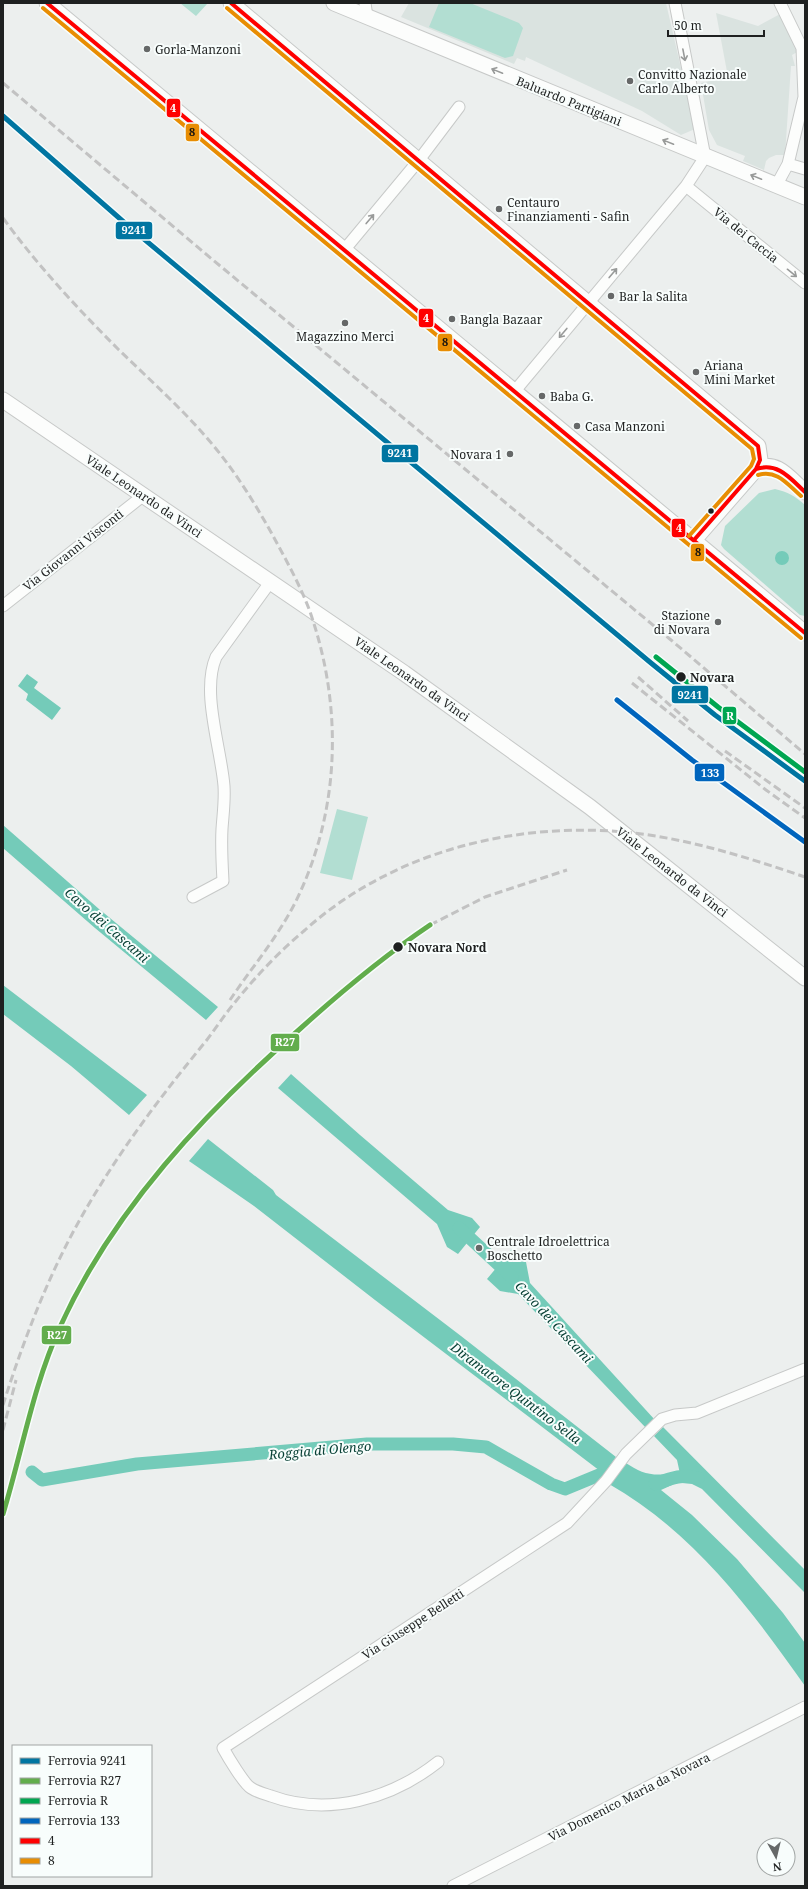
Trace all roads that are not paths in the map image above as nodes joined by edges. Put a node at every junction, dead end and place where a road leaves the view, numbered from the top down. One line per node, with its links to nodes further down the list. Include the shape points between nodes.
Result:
1 (47, 3): 16 (street)
2 (231, 3): 10 (street)
3 (334, 3): 6 (street, Baluardo Partigiani)
4 (674, 3): 9 (street, one-way to 9)
5 (780, 3): 7 (street, via 802,48)
6 (366, 10): 9 (street, Baluardo Partigiani, one-way to 6)
7 (805, 98): 11 (street)
8 (459, 106): 10 (street)
9 (704, 156): 13 (street); 14 (street, Baluardo Partigiani, one-way to 9)
10 (419, 160): 16 (street, one-way to 10); 18 (street)
11 (788, 164): 12 (street); 14 (street)
12 (805, 169)
13 (686, 186): 17 (street, Via dei Caccia, one-way to 17); 18 (street, one-way to 13)
14 (776, 186): 15 (street, Baluardo Partigiani)
15 (805, 197)
16 (345, 249): 19 (street)
17 (805, 283)
18 (588, 303): 19 (street, one-way to 19); 21 (street, via 758,446 760,460)
19 (514, 392): 24 (street)
20 (3, 400): 23 (street, Viale Leonardo da Vinci)
21 (756, 469): 22 (street, via 770,465 777,467); 24 (street)
22 (805, 492)
23 (144, 495): 25 (street, Viale Leonardo da Vinci); 26 (street, Via Giovanni Visconti)
24 (694, 540): 27 (street)
25 (271, 581): 28 (street, via 216,657 212,668 214,718 224,790 221,850 223,881); 29 (street, Viale Leonardo da Vinci, via 590,807)
26 (3, 606)
27 (805, 633)
28 (193, 897)
29 (805, 978)
30 (805, 1369): 32 (street, Via Giuseppe Belletti, via 697,1413 675,1415 662,1420 626,1454 606,1481 567,1523 223,1748 250,1788 289,1802 317,1806 346,1804 387,1792 420,1776)
31 (805, 1707): 33 (street, Via Domenico Maria da Novara)
32 (438, 1762)
33 (453, 1886)

